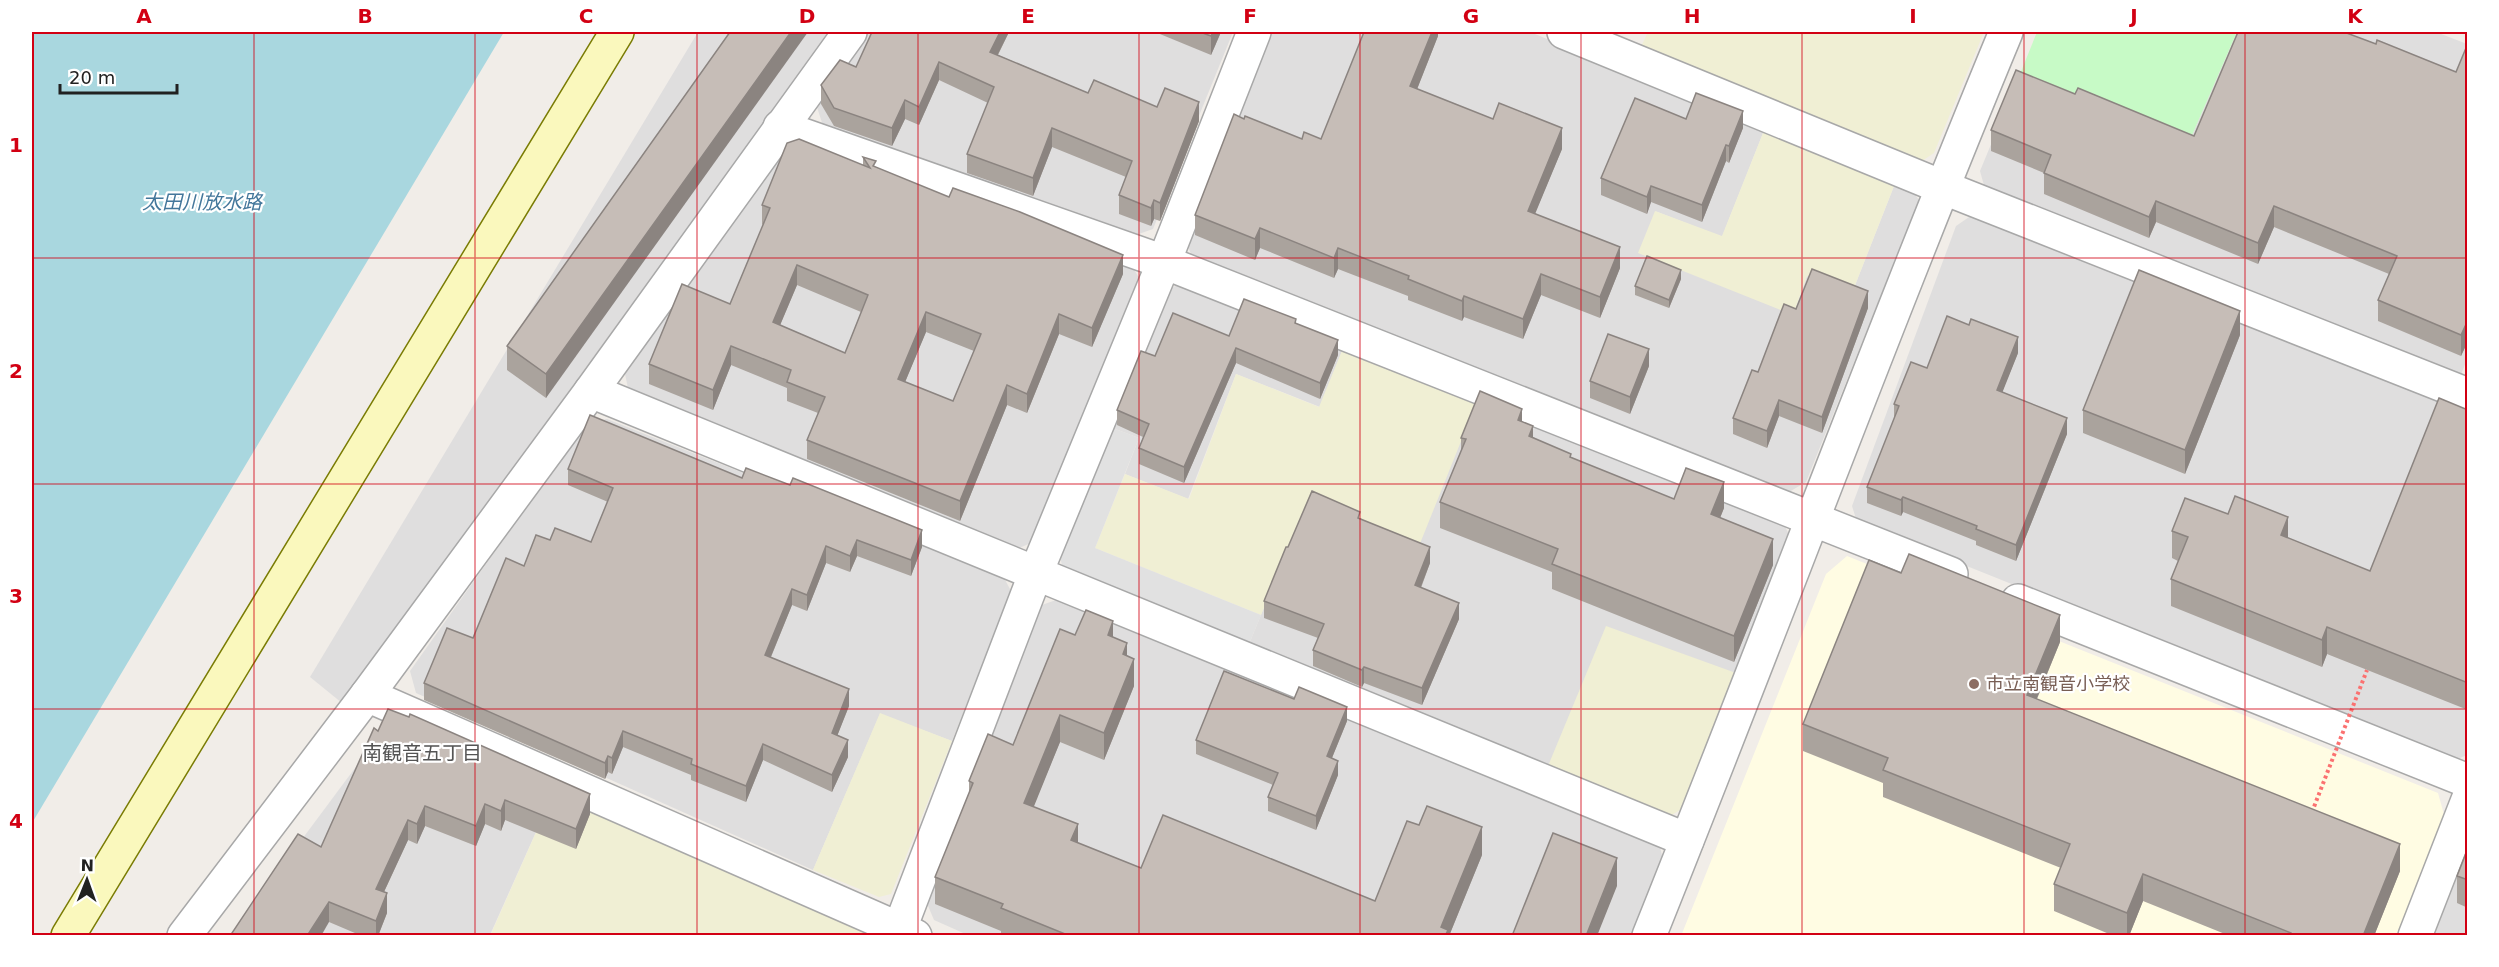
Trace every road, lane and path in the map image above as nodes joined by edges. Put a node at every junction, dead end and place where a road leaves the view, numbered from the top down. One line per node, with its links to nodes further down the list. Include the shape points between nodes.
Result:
1 (617, 32): 21 (street)
2 (850, 32): 6 (street)
3 (1254, 32): 8 (street)
4 (1564, 32): 7 (street)
5 (2006, 32): 7 (street)
6 (780, 127): 8 (street); 9 (street)
7 (1941, 187): 10 (street); 11 (street)
8 (1164, 262): 11 (street); 12 (street)
9 (591, 391): 12 (street); 14 (street)
10 (2468, 395)
11 (1814, 519): 15 (street); 18 (street)
12 (1035, 575): 18 (street); 20 (street)
13 (2367, 670): 17 (path, bridge)
14 (367, 695): 19 (street); 20 (street)
15 (2468, 781)
16 (2468, 800): 24 (street)
17 (2308, 822)
18 (1687, 840): 23 (street)
19 (190, 927): 22 (street)
20 (904, 933)
21 (68, 936)
22 (164, 936)
23 (1649, 936)
24 (2415, 936)

